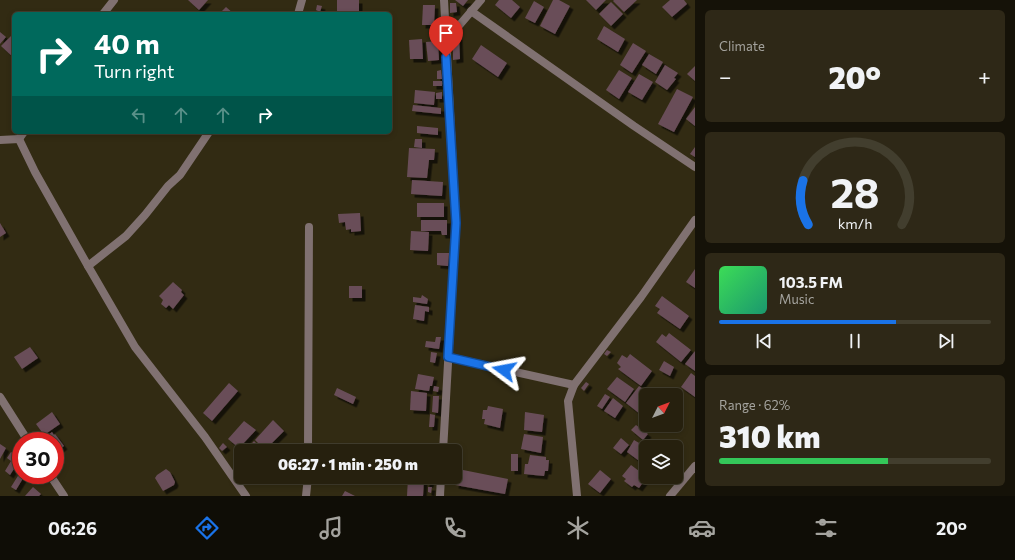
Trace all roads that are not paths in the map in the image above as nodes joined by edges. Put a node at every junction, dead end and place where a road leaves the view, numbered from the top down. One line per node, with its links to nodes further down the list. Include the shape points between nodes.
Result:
1 (114, 0): 5 (street)
2 (302, 0): 6 (street)
3 (444, 0): 8 (street)
4 (481, 0): 7 (street)
5 (105, 12)
6 (299, 12)
7 (471, 12): 8 (street); 12 (street)
8 (445, 42): 16 (street, via 456,223)
9 (208, 134): 15 (street, via 180,175 126,236)
10 (21, 136): 11 (street); 15 (street, via 34,172)
11 (0, 140)
12 (695, 167)
13 (695, 220): 17 (street)
14 (310, 227): 20 (street)
15 (88, 266): 27 (street, via 135,347 205,437)
16 (448, 357): 17 (street); 21 (street)
17 (574, 386): 30 (street, via 568,402)
18 (0, 397): 19 (street)
19 (22, 432)
20 (308, 444)
21 (442, 444)
22 (695, 466): 31 (street)
23 (56, 484): 26 (street)
24 (307, 484): 28 (street)
25 (441, 484): 29 (street)
26 (64, 496)
27 (246, 496)
28 (306, 496)
29 (440, 496)
30 (577, 496)
31 (670, 496)

